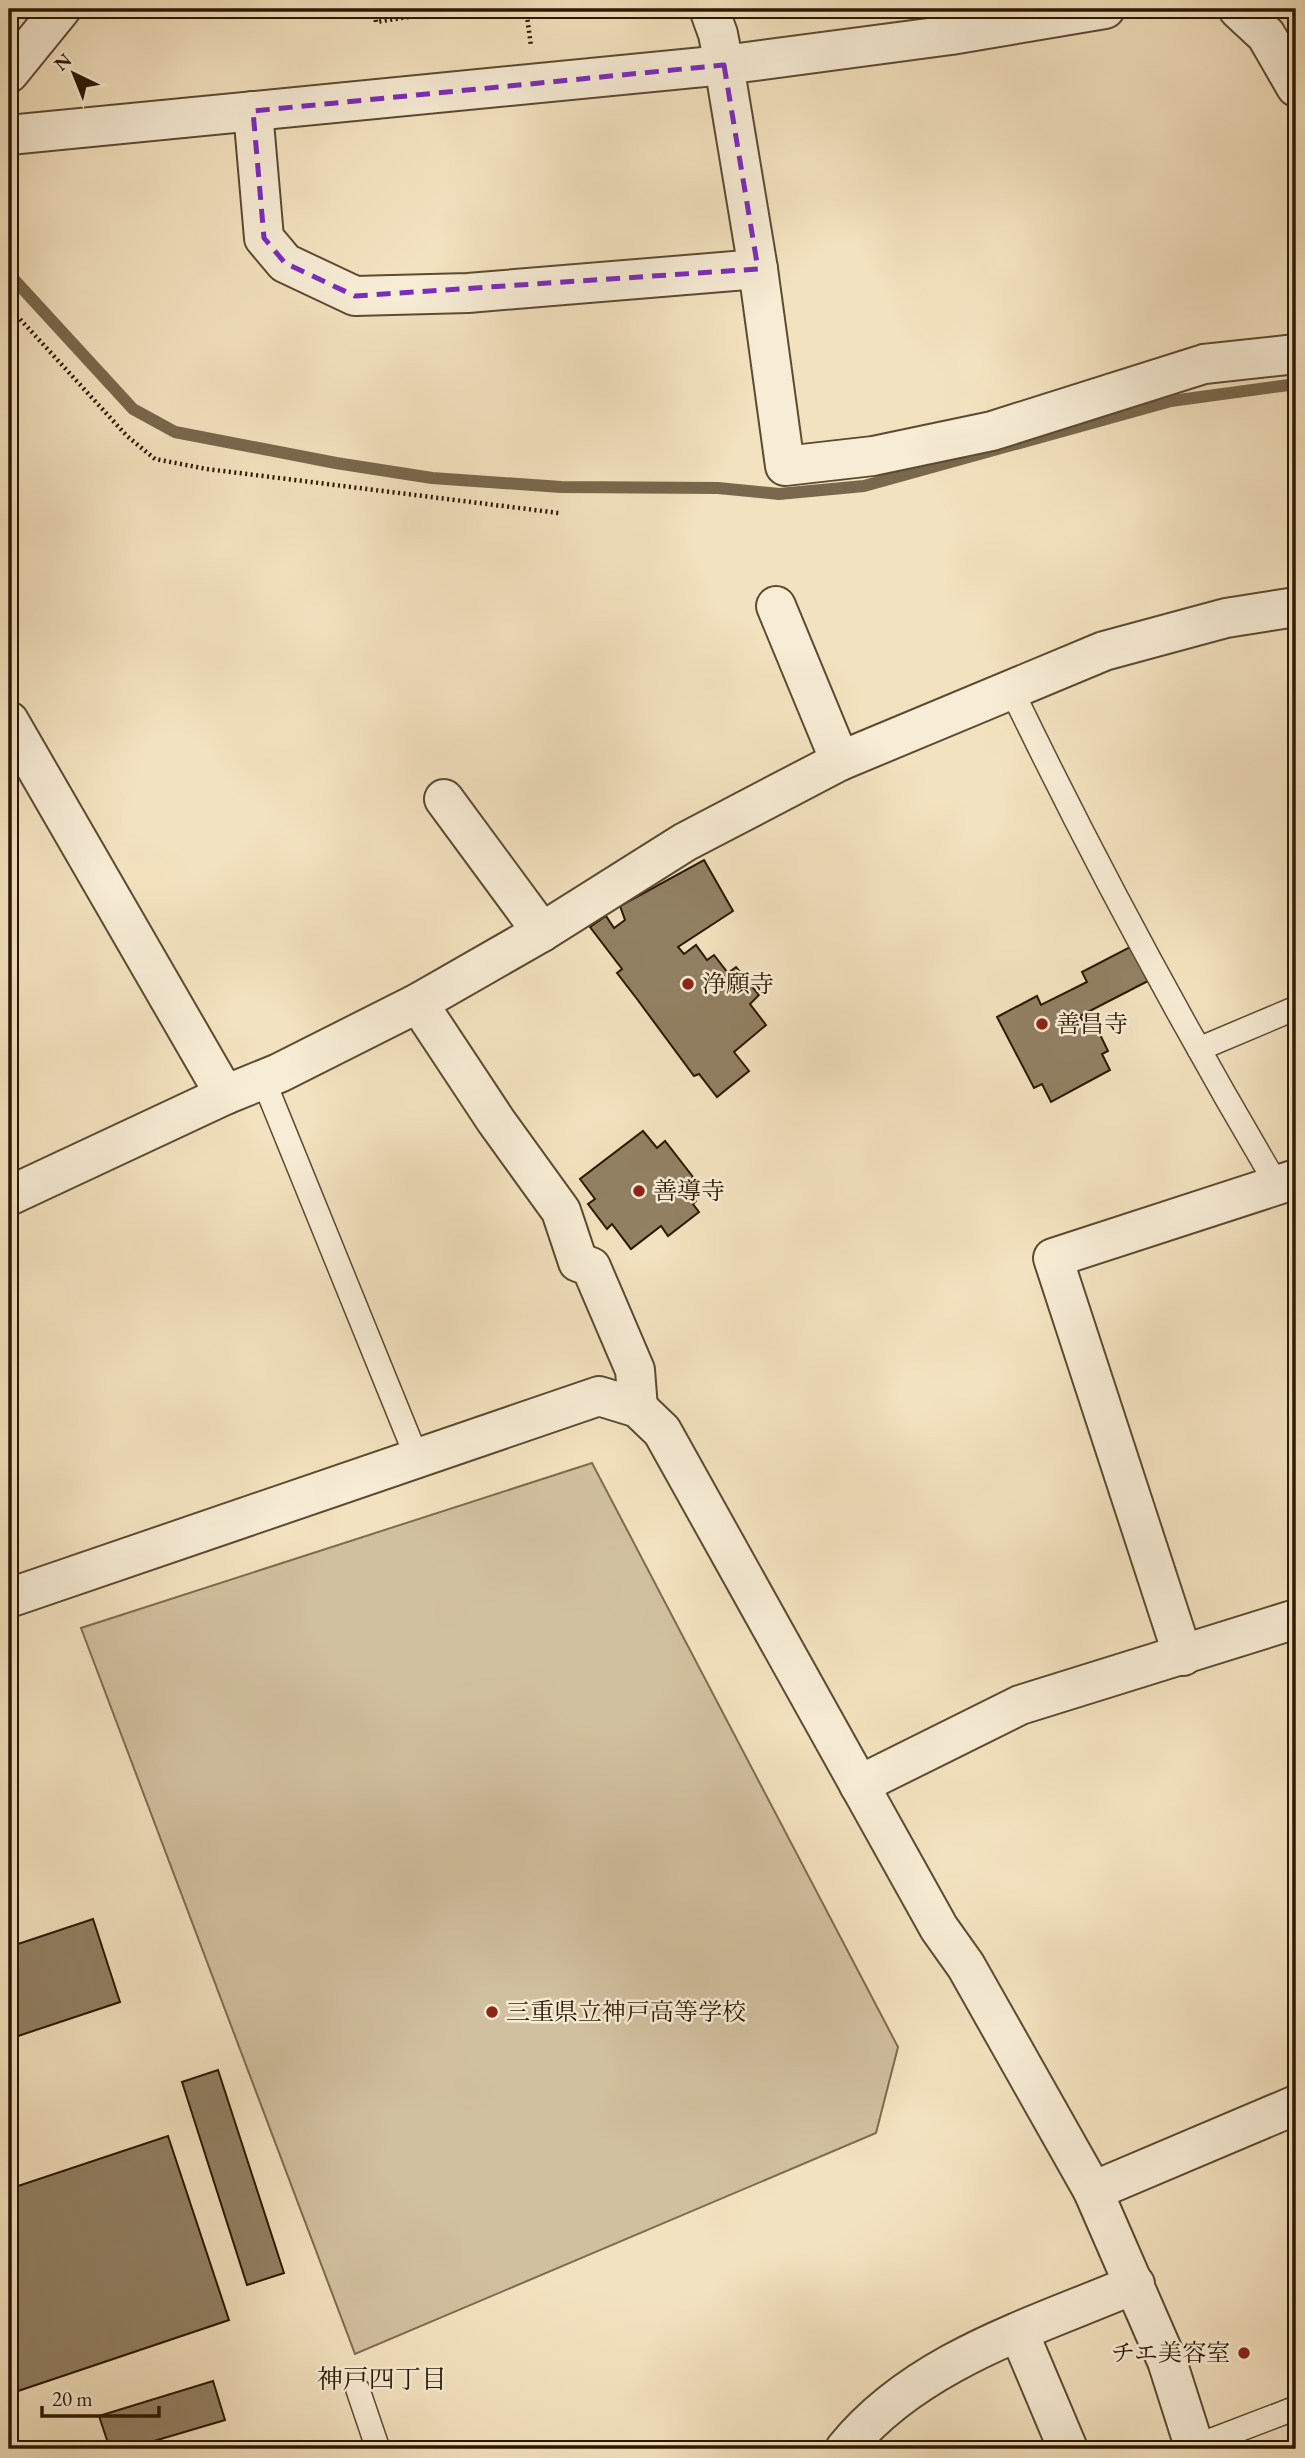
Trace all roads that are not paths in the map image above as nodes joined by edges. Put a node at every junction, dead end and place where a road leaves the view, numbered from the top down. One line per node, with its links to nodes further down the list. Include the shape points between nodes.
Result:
1 (61, 9): 6 (street)
2 (709, 9): 5 (street)
3 (1105, 9): 5 (street)
4 (1238, 9): 7 (street, via 1266,35)
5 (724, 65): 8 (street); 10 (street)
6 (9, 73)
7 (1296, 87)
8 (253, 111): 9 (street); 10 (street, via 264,238 285,263 355,296 468,293)
9 (9, 135)
10 (758, 269): 11 (street, via 785,466 873,456 992,431 1204,364)
11 (1296, 354)
12 (776, 607): 16 (street)
13 (1296, 607): 14 (street, via 1226,618 1104,651)
14 (1012, 691): 16 (street); 21 (lane)
15 (9, 721): 23 (street)
16 (840, 761): 18 (street, via 685,842)
17 (444, 799): 18 (street)
18 (542, 932): 19 (street)
19 (418, 1003): 22 (street); 26 (street, via 561,1211 578,1262 591,1267 635,1370)
20 (1296, 1008): 21 (lane)
21 (1199, 1049): 24 (lane)
22 (263, 1079): 23 (street); 27 (lane)
23 (225, 1095): 25 (street)
24 (1287, 1182): 30 (street, via 1053,1258)
25 (9, 1196)
26 (638, 1408): 27 (street, via 599,1396); 31 (street, via 662,1430)
27 (417, 1458): 28 (street)
28 (9, 1598)
29 (1296, 1619): 30 (street)
30 (1183, 1656): 31 (street, via 1020,1705)
31 (859, 1785): 33 (street)
32 (1296, 2105): 33 (street)
33 (1093, 2191): 34 (street)
34 (1135, 2284): 35 (street); 38 (street, via 1167,2361)
35 (1019, 2333): 40 (street, via 924,2378); 41 (street)
36 (358, 2390): 39 (lane)
37 (1296, 2408): 38 (lane)
38 (1194, 2448)
39 (379, 2449)
40 (845, 2449)
41 (1068, 2449)

